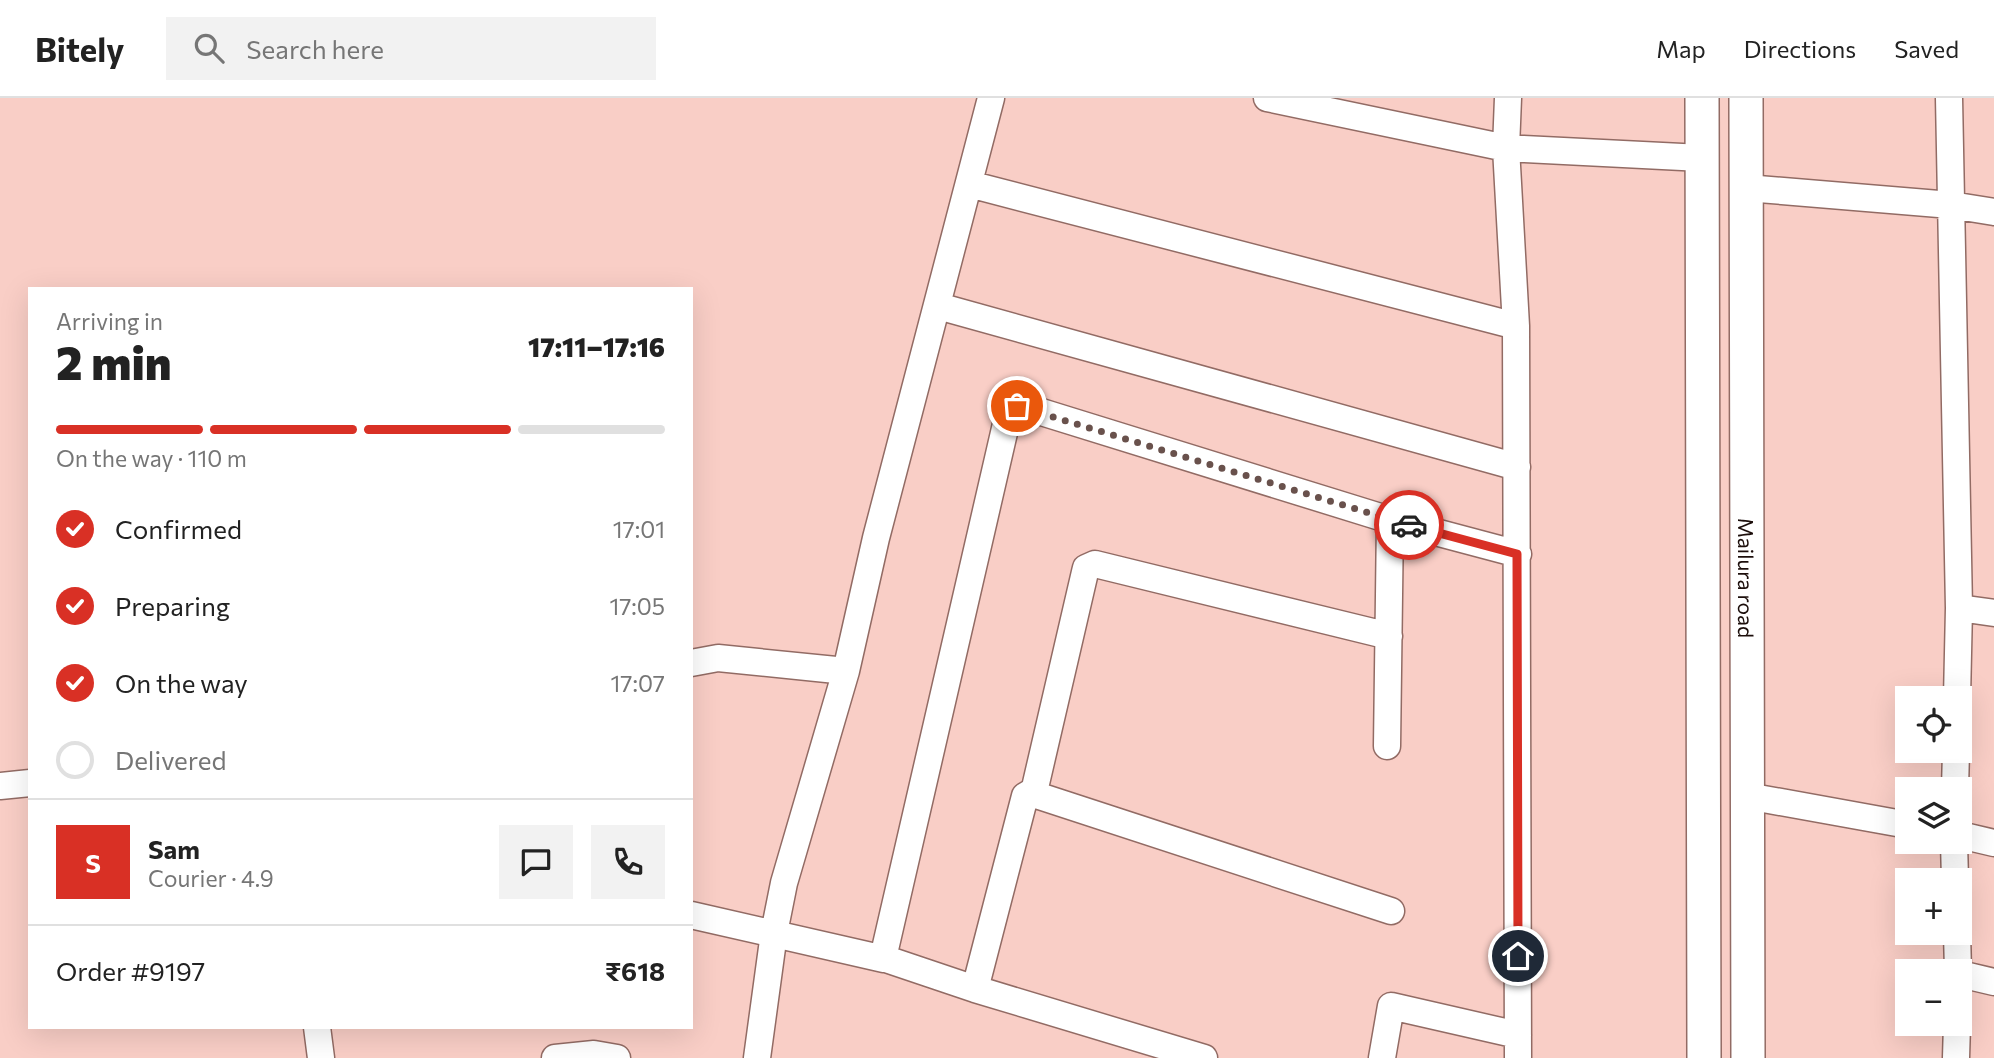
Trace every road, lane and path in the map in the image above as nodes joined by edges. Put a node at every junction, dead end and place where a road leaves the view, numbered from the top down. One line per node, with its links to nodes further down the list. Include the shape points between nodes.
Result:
1 (992, 98): 9 (street)
2 (1268, 98): 7 (street)
3 (1508, 98): 7 (street)
4 (1702, 98): 8 (street, Mailura road)
5 (1746, 98): 10 (street, Mailura road)
6 (1949, 98): 11 (street)
7 (1506, 148): 8 (street); 14 (street)
8 (1702, 158): 48 (street, Mailura road)
9 (970, 184): 13 (street); 14 (street)
10 (1746, 188): 11 (street); 28 (street, Mailura road)
11 (1951, 205): 12 (street); 18 (street)
12 (1994, 212)
13 (938, 306): 15 (street); 22 (street)
14 (1516, 326): 15 (street)
15 (1517, 467): 17 (street)
16 (1390, 520): 17 (street); 20 (street); 35 (street, via 1022,406 1012,408)
17 (1517, 554): 41 (street)
18 (1959, 608): 19 (street); 23 (street)
19 (1994, 613)
20 (1389, 636): 24 (street); 27 (street, via 1090,565)
21 (693, 663): 22 (street, via 718,658)
22 (846, 671): 34 (street, via 784,883)
23 (1957, 686)
24 (1387, 746)
25 (28, 783): 26 (street)
26 (0, 786)
27 (1034, 793): 32 (street); 38 (street, via 1025,796)
28 (1747, 796): 29 (street); 49 (street, Mailura road)
29 (1895, 823)
30 (1972, 838): 31 (street)
31 (1994, 843)
32 (1391, 911)
33 (693, 915): 34 (street)
34 (774, 933): 35 (street); 42 (street)
35 (884, 959): 38 (street)
36 (1972, 976): 37 (street)
37 (1994, 982)
38 (975, 989): 46 (street)
39 (317, 1029): 43 (street)
40 (1956, 1036): 50 (street)
41 (1518, 1046): 47 (street, via 1391,1006)
42 (765, 1055)
43 (321, 1058)
44 (555, 1058): 45 (street, via 594,1054)
45 (617, 1058)
46 (1204, 1058)
47 (1382, 1058)
48 (1704, 1058)
49 (1748, 1058)
50 (1955, 1058)

